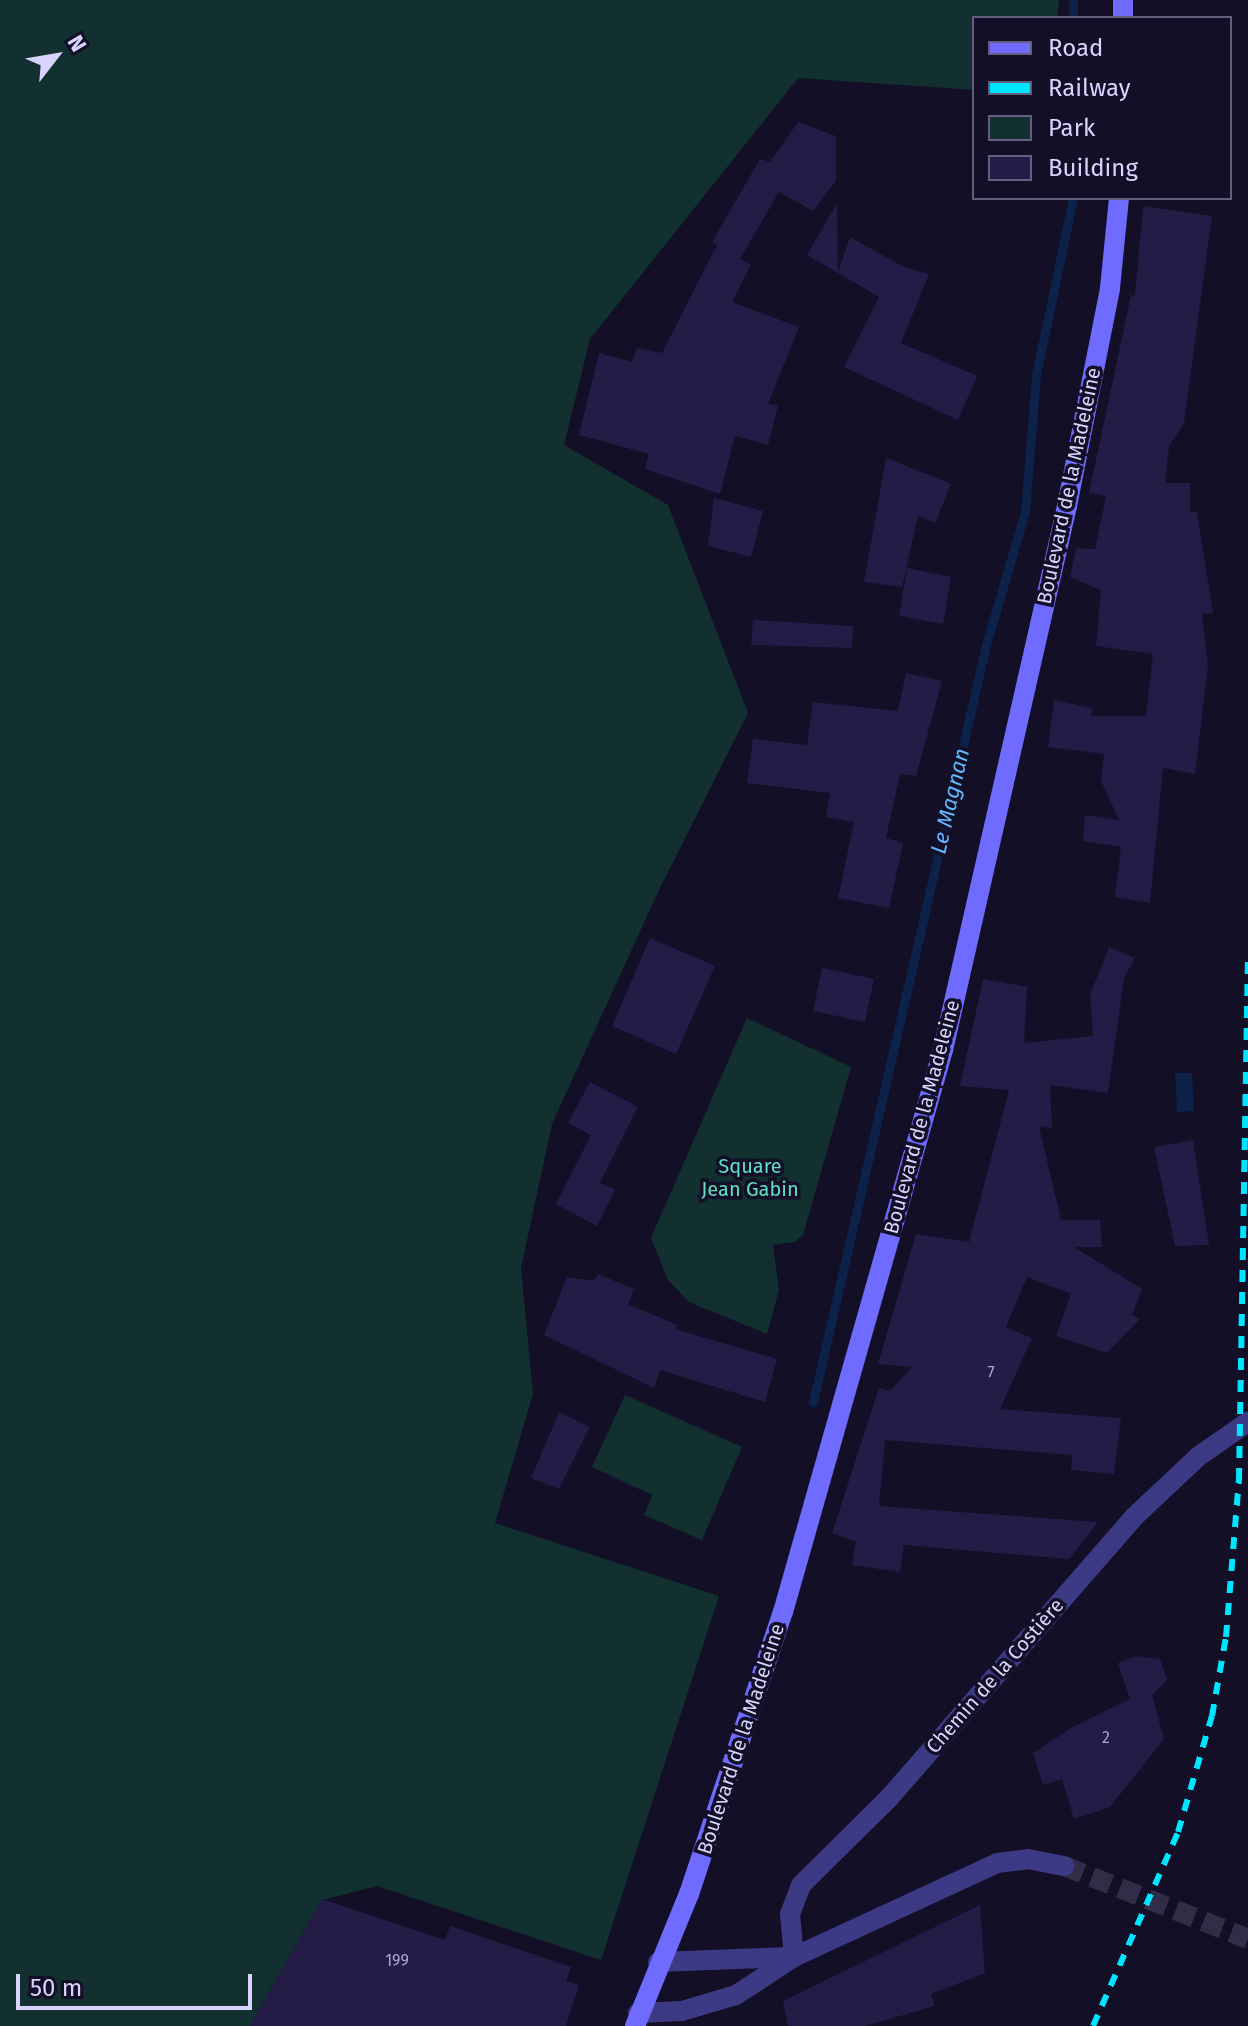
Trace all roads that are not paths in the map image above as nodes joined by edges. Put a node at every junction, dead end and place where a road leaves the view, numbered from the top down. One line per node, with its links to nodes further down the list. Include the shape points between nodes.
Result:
1 (1119, 200): 5 (street, Boulevard de la Madeleine, via 1110,288 1067,506 943,1050 783,1612 689,1894)
2 (1248, 1422): 4 (street, Chemin de la Costière, via 1199,1456 1134,1517 889,1798 801,1885 790,1914)
3 (1064, 1866): 4 (street, via 1028,1859 997,1863)
4 (794, 1957): 5 (street); 6 (street, via 736,1995)
5 (658, 1962): 6 (street, Boulevard de la Madeleine)
6 (632, 2022)

